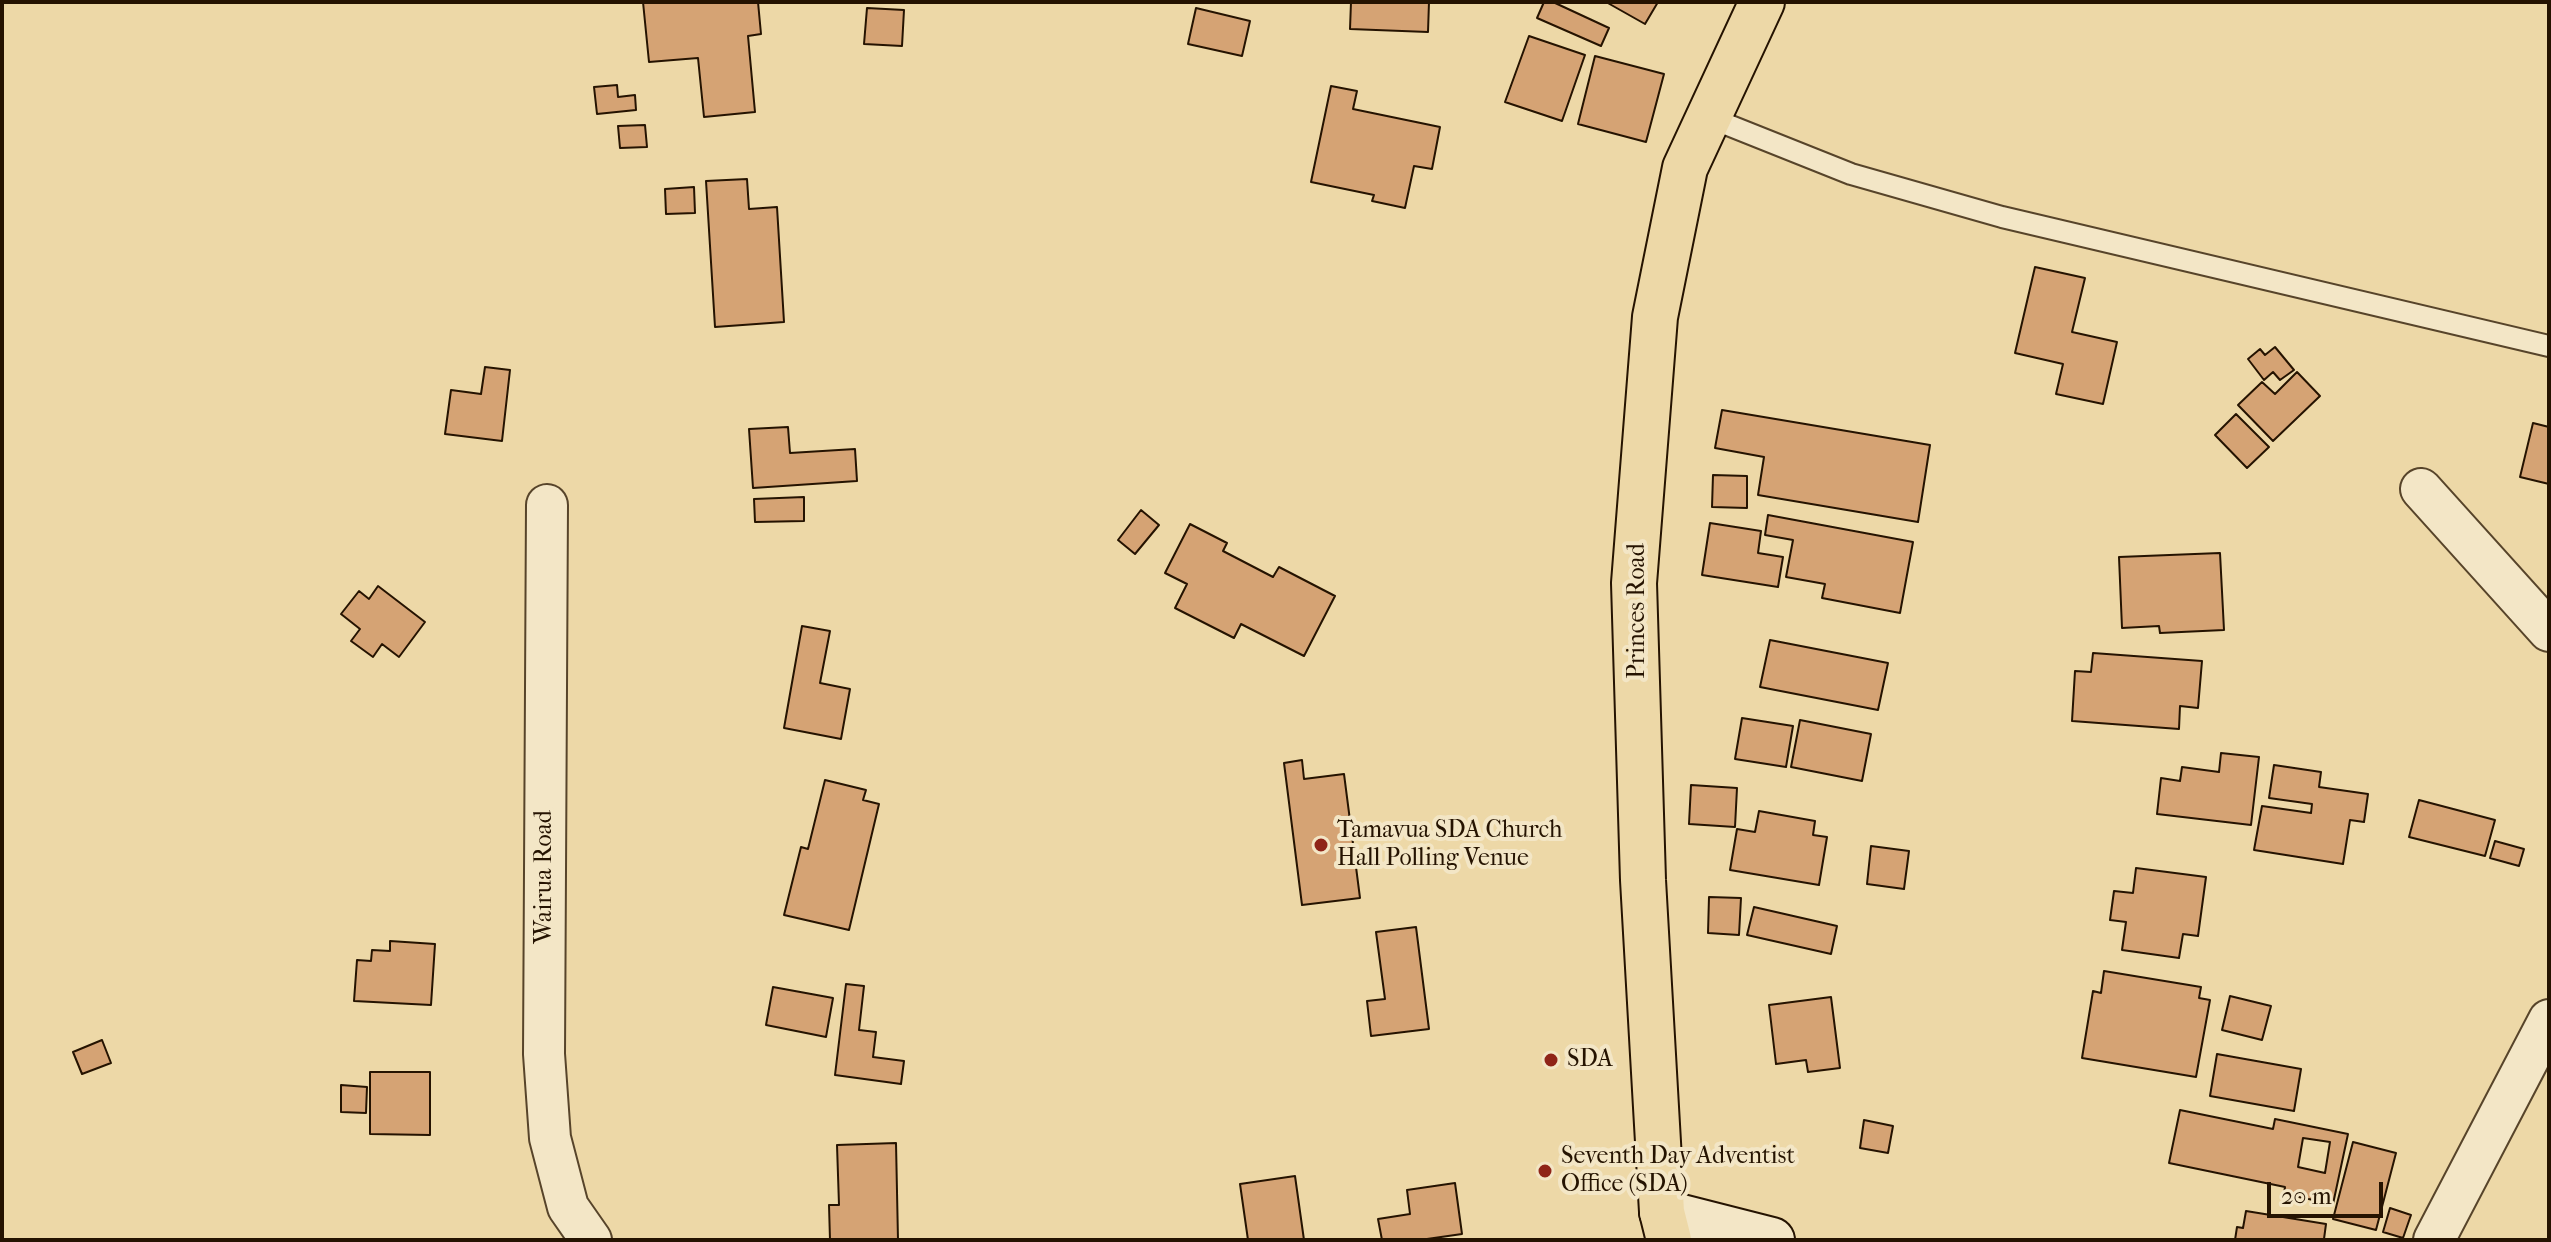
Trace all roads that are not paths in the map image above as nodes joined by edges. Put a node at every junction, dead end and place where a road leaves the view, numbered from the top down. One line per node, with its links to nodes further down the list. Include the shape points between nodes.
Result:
1 (1762, 2): 2 (main road, Princes Road)
2 (1708, 117): 3 (lane, via 1851,174 2002,217); 8 (main road, Princes Road, via 1685,168 1655,317 1634,583 1643,880)
3 (2549, 346)
4 (2421, 489): 6 (street)
5 (547, 505): 9 (street, Wairua Road, via 544,1054 550,1138 568,1207)
6 (2549, 631)
7 (2549, 1020): 11 (street)
8 (1666, 1226): 10 (main road)
9 (591, 1240)
10 (1772, 1240)
11 (2434, 1240)

